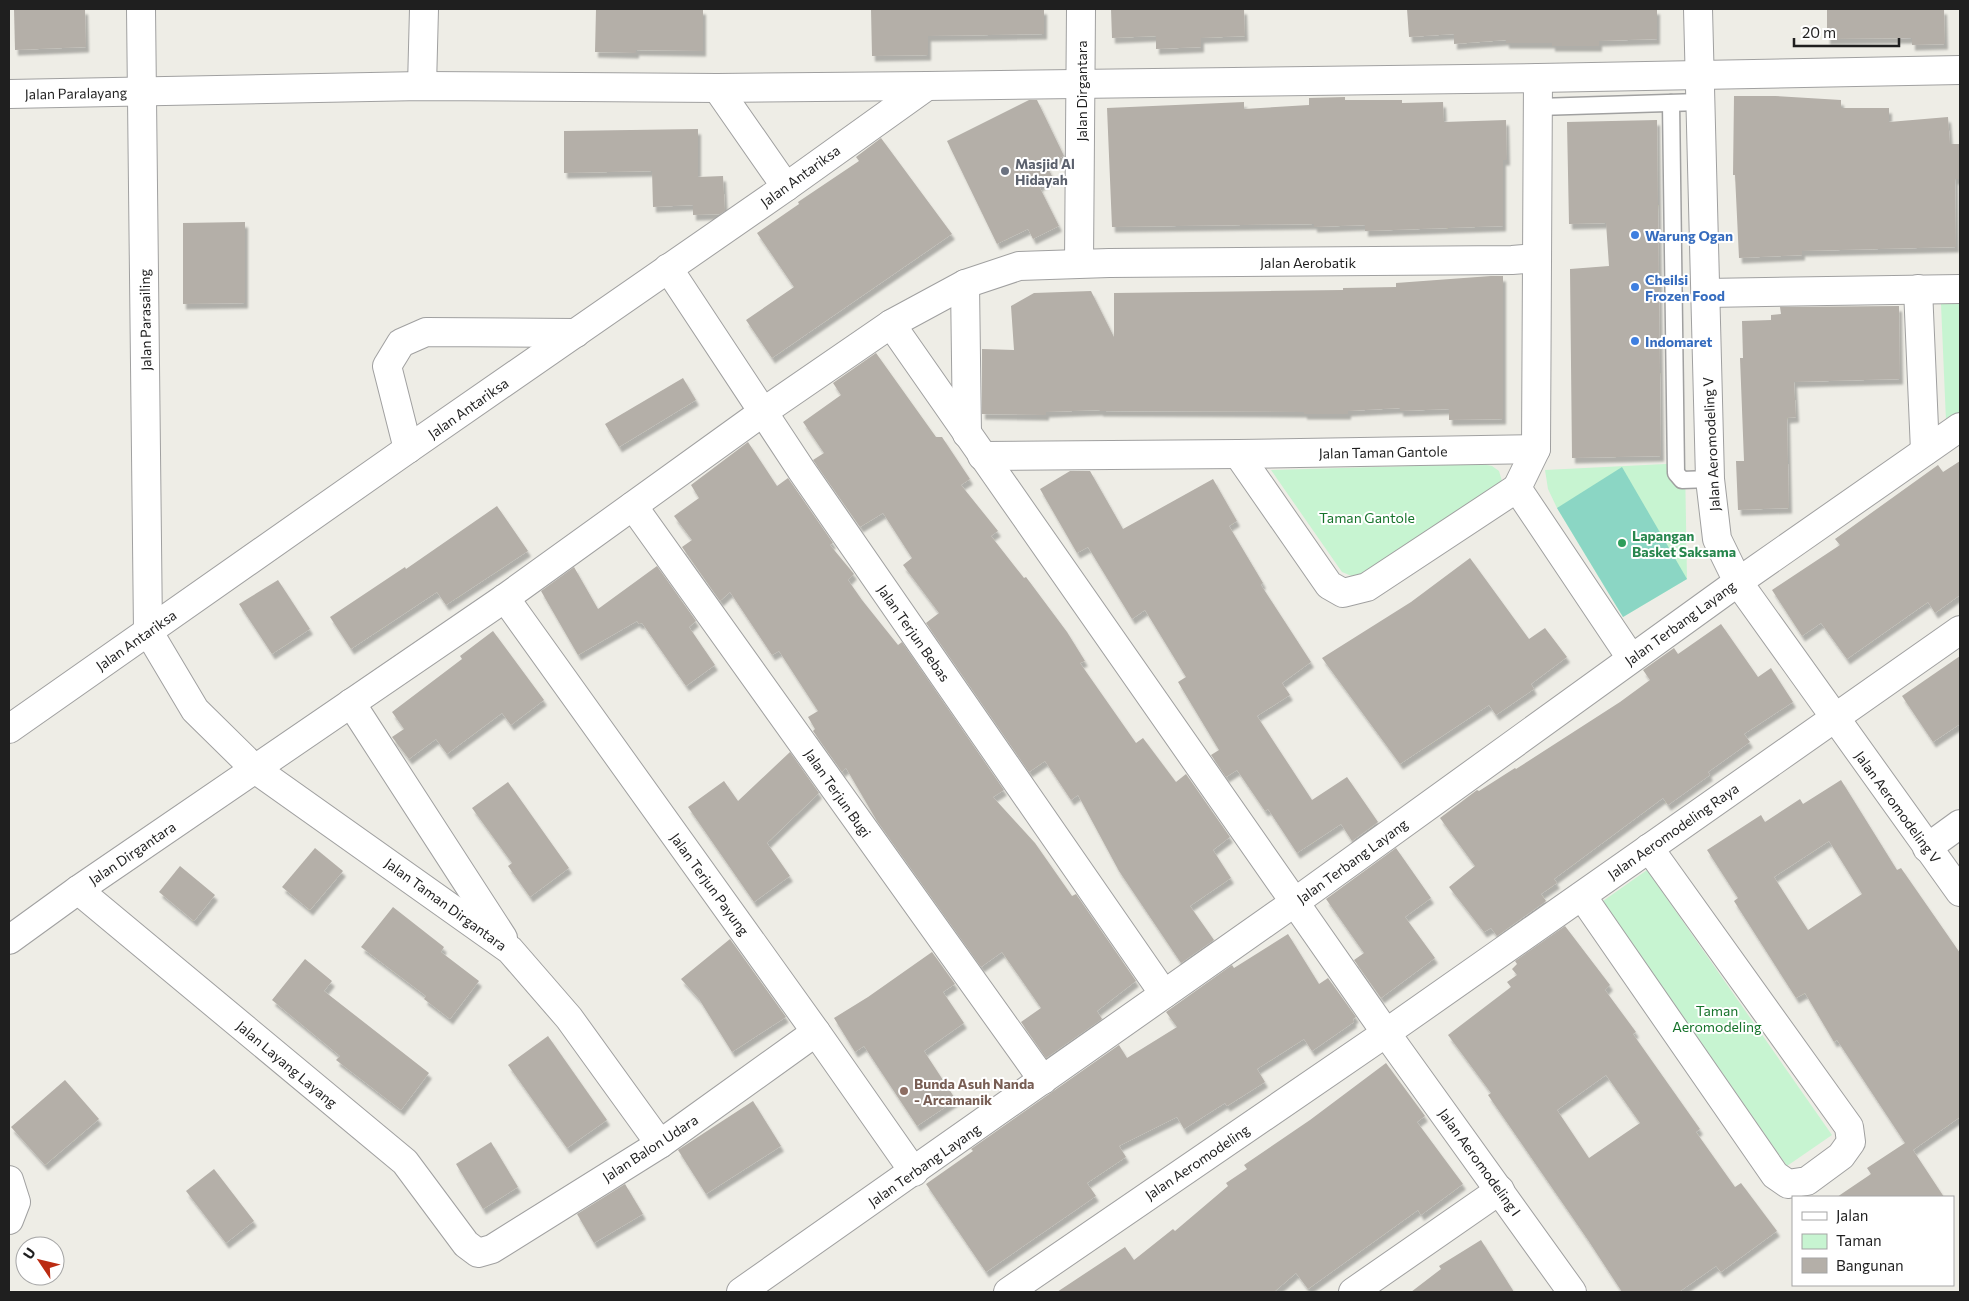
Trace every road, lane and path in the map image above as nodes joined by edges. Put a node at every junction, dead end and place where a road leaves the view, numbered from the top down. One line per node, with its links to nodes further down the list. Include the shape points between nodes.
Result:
1 (141, 9): 12 (street, Jalan Parasailing)
2 (424, 9): 9 (street)
3 (1081, 9): 8 (street, Jalan Dirgantara)
4 (1698, 9): 6 (street, Jalan Aeromodeling V)
5 (1960, 70): 6 (street, Jalan Paralayang)
6 (1699, 75): 7 (street, Jalan Paralayang); 14 (street, Jalan Aeromodeling V)
7 (1538, 78): 8 (street, Jalan Paralayang); 16 (street)
8 (1081, 84): 10 (street, Jalan Paralayang); 19 (street, Jalan Dirgantara)
9 (422, 86): 11 (street, Jalan Paralayang); 12 (street, Jalan Paralayang)
10 (927, 86): 11 (street, Jalan Paralayang); 17 (street, Jalan Antariksa)
11 (717, 88): 17 (street)
12 (143, 93): 13 (street, Jalan Paralayang); 40 (street, Jalan Parasailing)
13 (9, 94)
14 (1700, 102): 15 (lane); 24 (street, Jalan Aeromodeling V)
15 (1671, 103): 16 (lane); 34 (lane, via 1676,473 1682,480)
16 (1538, 107): 18 (street)
17 (786, 187): 20 (street, Jalan Antariksa)
18 (1536, 258): 19 (street, Jalan Aerobatik); 31 (street)
19 (1079, 263): 21 (street, Jalan Aerobatik, via 1020,266)
20 (668, 268): 26 (street, Jalan Antariksa); 27 (street, Jalan Terjun Bebas)
21 (965, 284): 25 (street, Jalan Aerobatik); 29 (street)
22 (1918, 289): 23 (street); 24 (street); 32 (street)
23 (1960, 289)
24 (1706, 293): 34 (street, Jalan Aeromodeling V)
25 (891, 324): 27 (street, Jalan Aerobatik); 29 (street, Jalan Aeromodeling I)
26 (576, 333): 30 (street, Jalan Antariksa); 30 (street, via 426,332 401,343 387,366)
27 (763, 412): 36 (street, Jalan Aerobatik); 55 (street, Jalan Terjun Bebas)
28 (1960, 427): 32 (street, Jalan Terbang Layang)
29 (975, 445): 33 (street, Jalan Taman Gantole); 52 (street, Jalan Aeromodeling I)
30 (408, 449): 40 (street, Jalan Antariksa)
31 (1536, 449): 33 (street, Jalan Taman Gantole); 35 (street)
32 (1926, 451): 37 (street, Jalan Terbang Layang)
33 (1238, 454): 35 (street, via 1329,585 1343,593 1367,587)
34 (1710, 479): 37 (street, Jalan Aeromodeling V, via 1717,539)
35 (1518, 488): 41 (street)
36 (633, 506): 38 (street, Jalan Dirgantara); 58 (street, Jalan Terjun Bugi)
37 (1738, 582): 41 (street, Jalan Terbang Layang); 43 (street, Jalan Aeromodeling V)
38 (505, 598): 42 (street, Jalan Dirgantara); 56 (street, Jalan Terjun Payung)
39 (1960, 630): 43 (street, Jalan Aeromodeling Raya)
40 (148, 631): 44 (street, Jalan Antariksa); 45 (street, Jalan Taman Dirgantara, via 195,710)
41 (1631, 658): 52 (street, Jalan Terbang Layang)
42 (351, 703): 45 (street, Jalan Dirgantara); 54 (street)
43 (1834, 719): 47 (street, Jalan Aeromodeling Raya); 48 (street, Jalan Aeromodeling V)
44 (9, 729)
45 (255, 769): 49 (street, Jalan Dirgantara); 54 (street, Jalan Taman Dirgantara)
46 (1960, 824): 48 (street)
47 (1649, 848): 51 (street, Jalan Aeromodeling Raya); 51 (street, via 1848,1127 1851,1142 1841,1156 1807,1181 1788,1184 1775,1174)
48 (1928, 848): 50 (street, Jalan Aeromodeling V)
49 (78, 890): 53 (street, Jalan Dirgantara); 64 (street, Jalan Layang Layang, via 405,1162 466,1244)
50 (1960, 892)
51 (1582, 896): 57 (street, Jalan Aeromodeling Raya)
52 (1295, 902): 55 (street, Jalan Terbang Layang); 57 (street, Jalan Aeromodeling I)
53 (9, 940)
54 (510, 950): 59 (street, Jalan Taman Dirgantara, via 569,1018)
55 (1164, 994): 58 (street, Jalan Terbang Layang)
56 (816, 1032): 59 (street, Jalan Balon Udara); 60 (street, Jalan Terjun Payung)
57 (1386, 1033): 62 (street, Jalan Aeromodeling I); 66 (street, Jalan Aeromodeling)
58 (1042, 1080): 60 (street, Jalan Terbang Layang)
59 (660, 1144): 64 (street, Jalan Balon Udara, via 492,1248)
60 (914, 1172): 65 (street, Jalan Terbang Layang)
61 (9, 1180): 63 (street, via 16,1202)
62 (1500, 1190): 67 (street); 68 (street, Jalan Aeromodeling I)
63 (9, 1220)
64 (478, 1253)
65 (741, 1292)
66 (1008, 1292)
67 (1353, 1292)
68 (1572, 1292)

